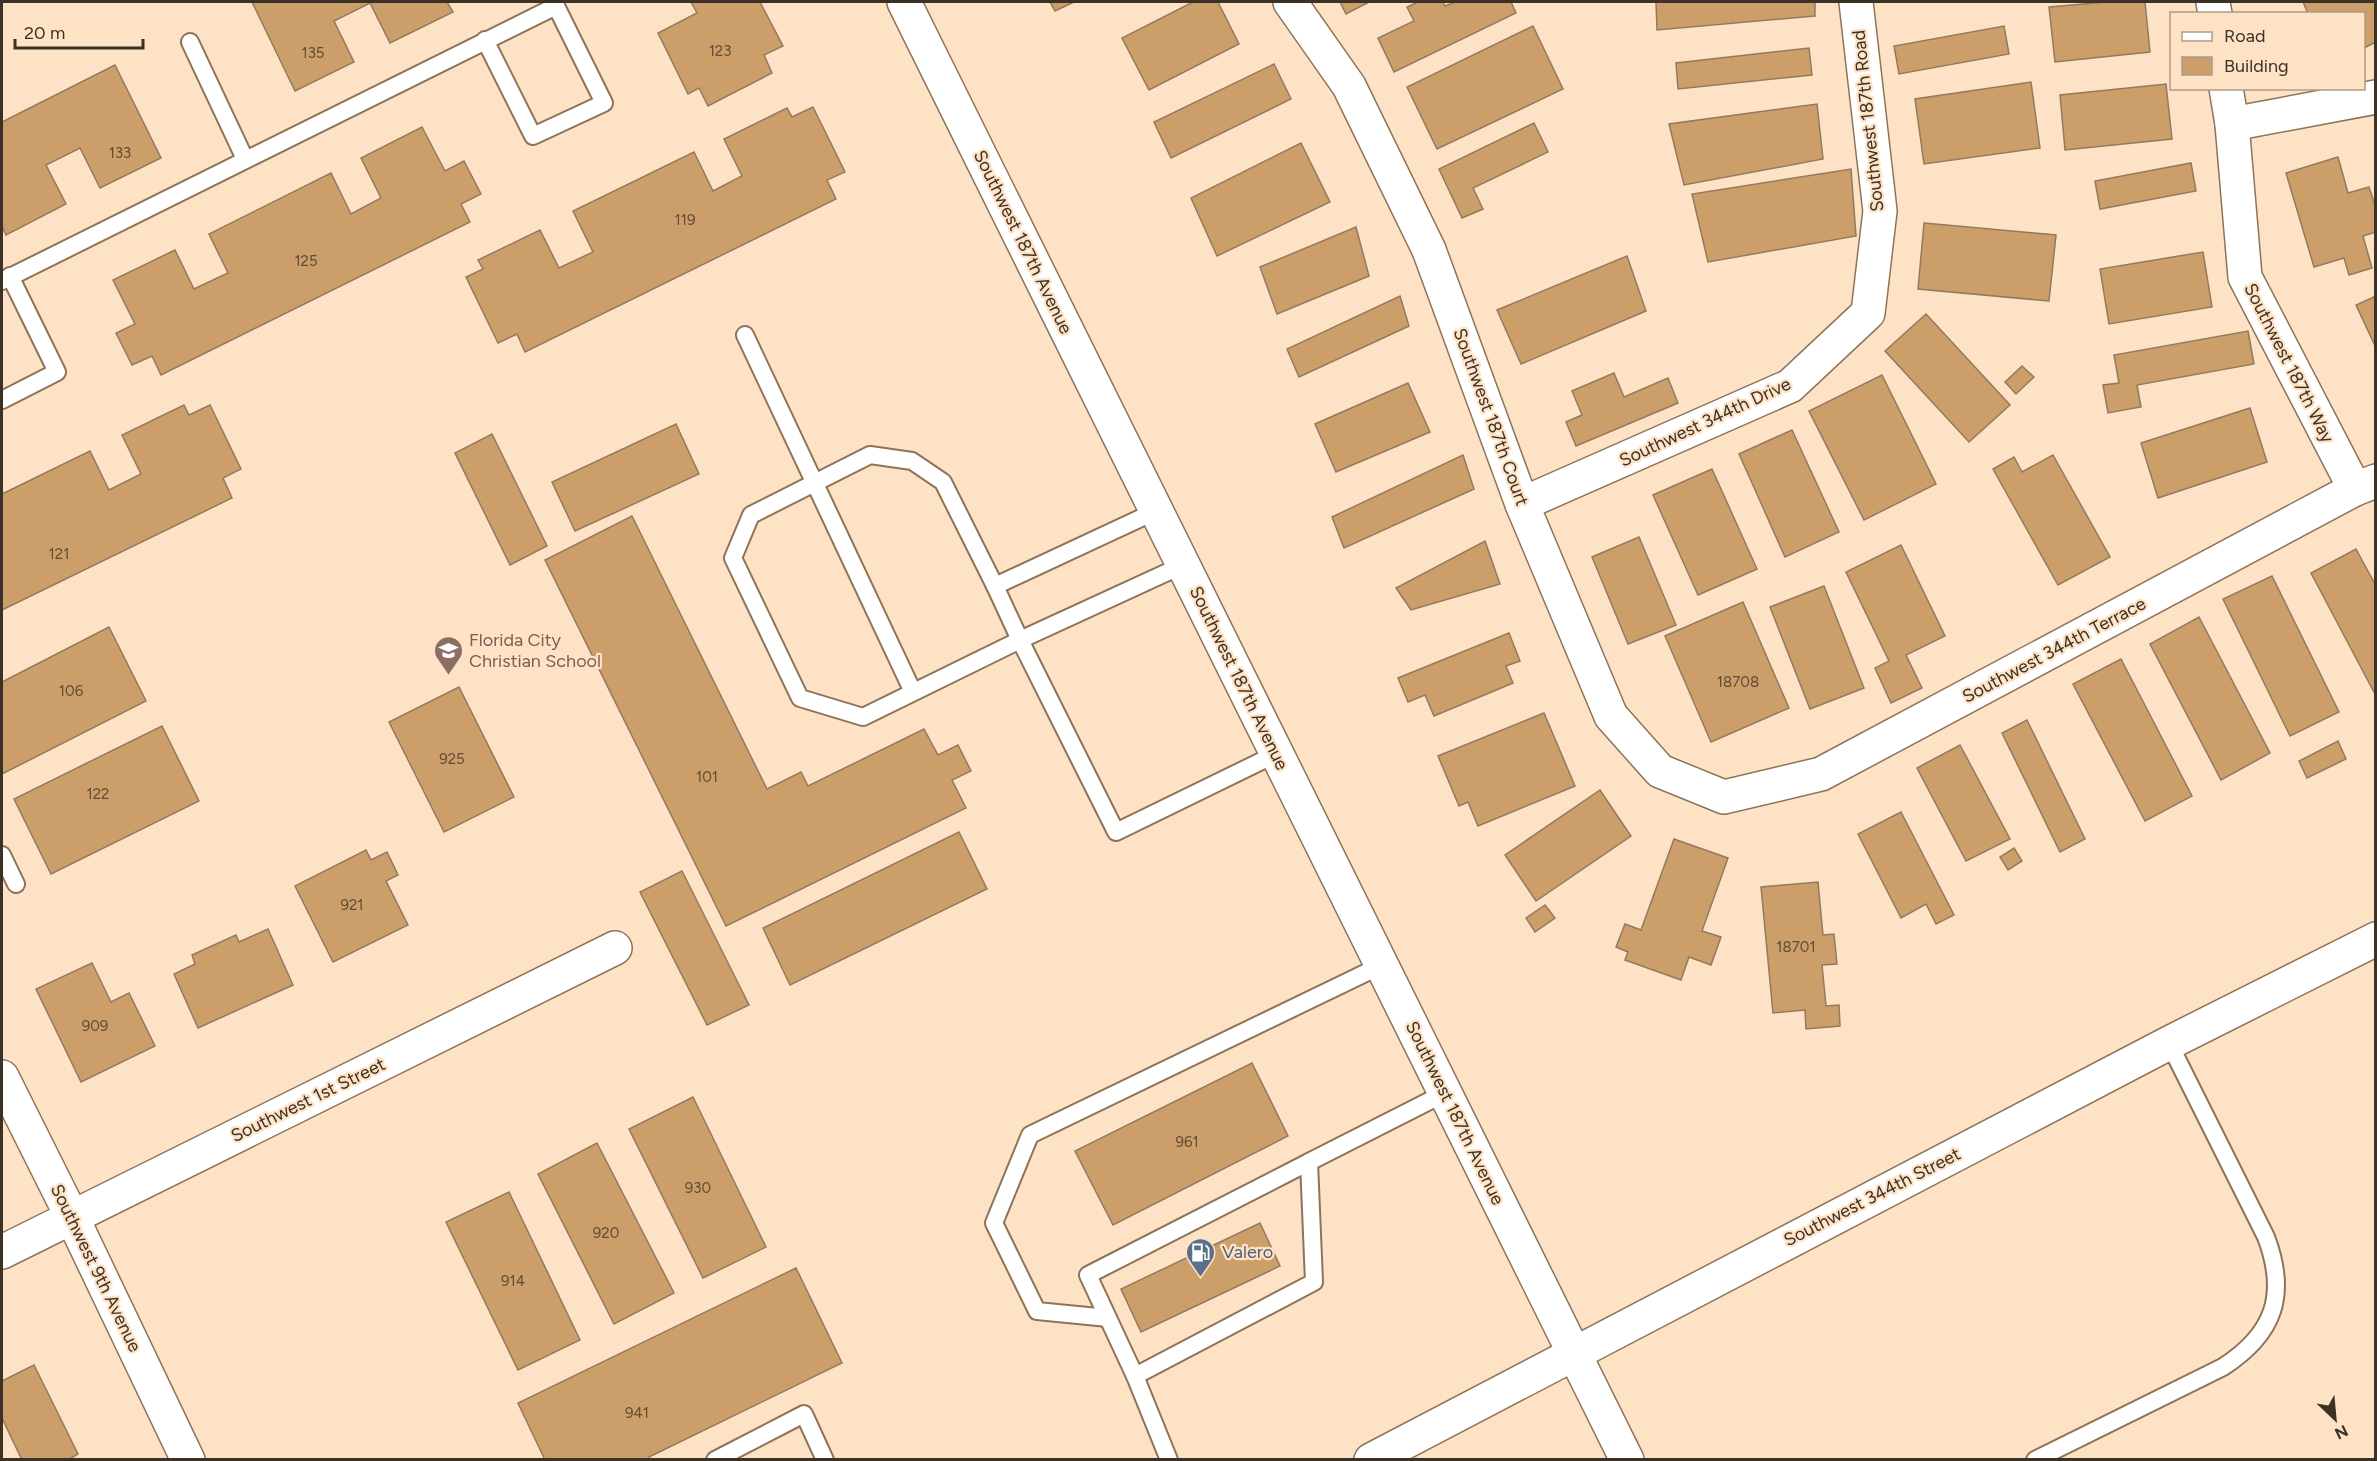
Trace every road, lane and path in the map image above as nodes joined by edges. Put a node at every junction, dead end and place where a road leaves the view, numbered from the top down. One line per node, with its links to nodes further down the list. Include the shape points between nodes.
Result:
1 (904, 2): 18 (street, Southwest 187th Avenue)
2 (1290, 2): 17 (street, Southwest 187th Court, via 1349,86 1429,250)
3 (1856, 2): 12 (street, Southwest 187th Road, via 1880,211)
4 (555, 4): 5 (lane); 5 (lane, via 604,103 533,136)
5 (485, 40): 10 (lane)
6 (189, 42): 10 (lane)
7 (2226, 90): 9 (street, Southwest 187th Way)
8 (2376, 97): 9 (street)
9 (2232, 124): 16 (street, Southwest 187th Way, via 2245,277)
10 (245, 159): 11 (lane)
11 (6, 278): 14 (lane, via 57,372)
12 (1869, 313): 17 (street, Southwest 344th Drive, via 1790,387)
13 (745, 335): 15 (lane)
14 (2, 399)
15 (816, 483): 20 (lane, via 870,455 912,461 943,482); 22 (lane); 22 (lane, via 751,515 733,558 800,698 863,717)
16 (2365, 485): 24 (street, Southwest 344th Terrace, via 1821,774)
17 (1522, 504): 24 (street, Southwest 187th Court, via 1611,716 1660,771)
18 (1156, 511): 19 (street, Southwest 187th Avenue); 20 (lane)
19 (1183, 565): 21 (lane); 23 (street, Southwest 187th Avenue)
20 (995, 586): 21 (lane)
21 (1020, 640): 22 (lane); 23 (lane, via 1116,832)
22 (913, 692)
23 (1276, 754): 29 (street, Southwest 187th Avenue)
24 (1724, 797)
25 (2, 855): 26 (lane)
26 (16, 884)
27 (2376, 939): 30 (street, Southwest 344th Street)
28 (615, 948): 34 (street, Southwest 1st Street)
29 (1382, 965): 32 (street, Southwest 187th Avenue); 36 (lane, via 1030,1135 994,1224 1037,1311)
30 (2169, 1043): 37 (street, Southwest 344th Street); 45 (lane, via 2274,1257 2276,1302 2258,1340 2232,1361)
31 (2, 1077): 34 (street, Southwest 9th Avenue)
32 (1445, 1094): 33 (lane); 37 (street, Southwest 187th Avenue)
33 (1309, 1162): 36 (lane, via 1088,1275); 38 (lane, via 1314,1282)
34 (72, 1217): 35 (street, Southwest 1st Street); 39 (street, Southwest 9th Avenue)
35 (2, 1252)
36 (1108, 1318): 38 (lane)
37 (1574, 1354): 43 (street, Southwest 344th Street); 44 (street, Southwest 187th Avenue)
38 (1135, 1376): 42 (lane)
39 (188, 1460)
40 (714, 1460): 41 (lane, via 804,1414)
41 (825, 1460)
42 (1169, 1460)
43 (1371, 1460)
44 (1627, 1460)
45 (2036, 1460)

